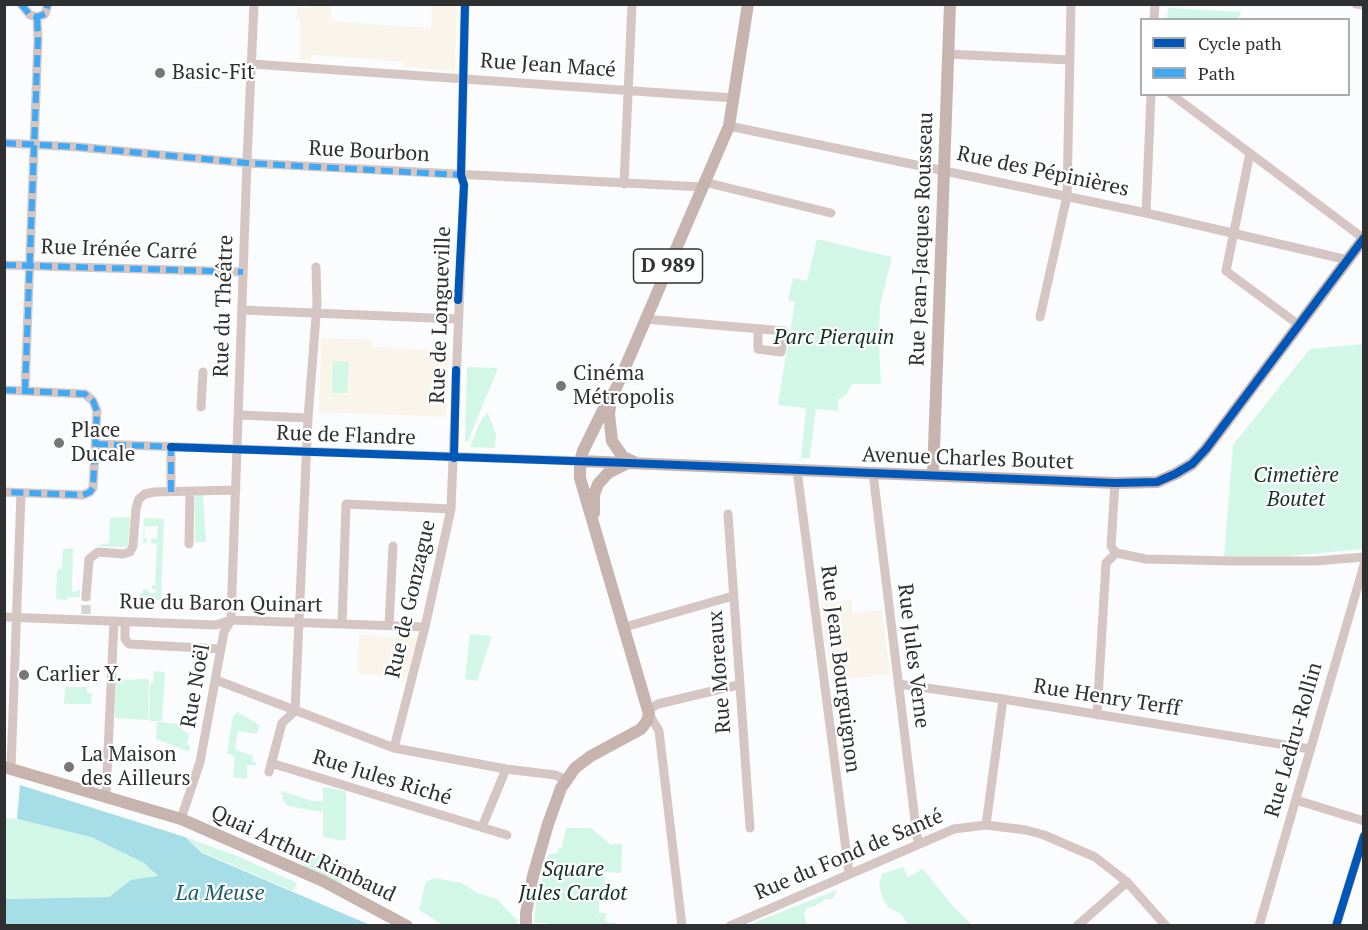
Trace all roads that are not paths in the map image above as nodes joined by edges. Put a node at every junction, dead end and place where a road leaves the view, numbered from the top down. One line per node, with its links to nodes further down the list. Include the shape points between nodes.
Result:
1 (48, 4): 11 (street, via 45,14)
2 (254, 4): 14 (street, Rue du Théâtre)
3 (465, 4): 15 (street, Rue de Longueville)
4 (632, 4): 16 (street)
5 (748, 4): 19 (main road, D 989)
6 (950, 4): 12 (main road, Rue Jean-Jacques Rousseau)
7 (1071, 4): 13 (street)
8 (1356, 4): 9 (street)
9 (1364, 5)
10 (25, 7): 11 (street)
11 (37, 17): 22 (street)
12 (948, 54): 13 (street); 25 (main road, Rue Jean-Jacques Rousseau)
13 (1069, 60): 29 (street)
14 (252, 64): 15 (street, Rue Jean Macé); 24 (street, Rue du Théâtre)
15 (465, 79): 16 (street, Rue Jean Macé); 26 (street, Rue de Longueville)
16 (628, 90): 19 (street, Rue Jean Macé); 27 (street)
17 (1151, 96): 31 (street)
18 (1174, 96): 23 (street)
19 (734, 99): 20 (main road, D 989)
20 (729, 126): 25 (street, Rue des Pépinières); 28 (main road, D 989)
21 (4, 143): 22 (street, Rue Bourbon)
22 (34, 144): 24 (street, Rue Bourbon); 36 (street)
23 (1250, 153): 32 (street); 33 (street)
24 (247, 163): 26 (street, Rue Bourbon); 38 (street, Rue du Théâtre)
25 (945, 170): 29 (street, Rue des Pépinières); 62 (main road, Rue Jean-Jacques Rousseau)
26 (461, 175): 27 (street, Rue Bourbon); 42 (street, Rue de Longueville, via 464,185)
27 (624, 184): 28 (street, Rue Bourbon)
28 (703, 185): 30 (street, Rue Bourbon); 43 (main road, D 989)
29 (1067, 196): 31 (street, Rue des Pépinières); 41 (street)
30 (831, 213)
31 (1146, 213): 32 (street, Rue des Pépinières)
32 (1234, 233): 34 (street, Rue des Pépinières); 44 (street, via 1226,271)
33 (1363, 238): 34 (main road, Avenue Charles Boutet)
34 (1348, 260): 44 (main road, Avenue Charles Boutet)
35 (4, 265): 36 (street, Rue Irénée Carré)
36 (29, 265): 38 (street, Rue Irénée Carré); 48 (street)
37 (316, 267): 40 (street)
38 (243, 272): 39 (street, Rue du Théâtre)
39 (242, 310): 40 (street); 51 (street, Rue du Théâtre)
40 (315, 312): 42 (street); 52 (street)
41 (1040, 317)
42 (458, 319): 57 (street, Rue de Longueville)
43 (645, 319): 45 (street); 49 (main road, D 989)
44 (1299, 325): 63 (main road, Avenue Charles Boutet, via 1192,464 1157,482)
45 (758, 329)
46 (203, 372): 50 (street, Rue du Théâtre)
47 (4, 390): 48 (street)
48 (25, 391): 53 (street, via 85,394 97,411)
49 (615, 391): 58 (main road); 59 (main road, via 609,414 612,441)
50 (201, 407)
51 (239, 415): 52 (street); 55 (street, Rue du Théâtre)
52 (308, 418): 56 (street)
53 (96, 444): 54 (street, Rue de Flandre); 68 (street, via 90,492)
54 (171, 447): 55 (street, Rue de Flandre); 66 (street)
55 (238, 450): 56 (street, Rue de Flandre); 64 (street, Rue Noël)
56 (307, 452): 57 (street, Rue de Flandre); 84 (street)
57 (454, 458): 58 (street, Avenue Charles Boutet); 69 (street, Rue de Gonzague)
58 (580, 461): 59 (main road, Avenue Charles Boutet); 72 (main road, via 585,500)
59 (632, 463): 60 (main road, Avenue Charles Boutet); 72 (main road, via 608,473 598,484 594,509)
60 (796, 470): 61 (main road, Avenue Charles Boutet); 112 (street, Rue Jean Bourguignon)
61 (873, 473): 62 (main road, Avenue Charles Boutet); 91 (street, Rue Jules Verne)
62 (933, 475): 63 (main road, Avenue Charles Boutet)
63 (1115, 483): 74 (street, via 1111,546)
64 (236, 490): 67 (street); 81 (street, Rue Noël)
65 (4, 492): 68 (street)
66 (171, 492): 67 (street); 78 (street, via 154,492 139,499 130,552 98,552 89,559)
67 (190, 492): 71 (street)
68 (21, 493): 80 (street)
69 (451, 509): 85 (street, via 346,504); 87 (street, Rue de Gonzague)
70 (728, 514): 77 (street, Rue Moreaux)
71 (189, 544)
72 (601, 545): 88 (main road)
73 (393, 546): 86 (street)
74 (1116, 553): 75 (street, via 1146,559 1233,561); 96 (street, via 1106,563)
75 (1364, 557)
76 (1364, 565): 98 (street, Rue Ledru-Rollin)
77 (733, 596): 88 (street); 92 (street, Rue Moreaux)
78 (86, 597)
79 (4, 617): 80 (street, Rue du Baron Quinart)
80 (16, 618): 82 (street, Rue du Baron Quinart, via 86,617); 99 (street)
81 (231, 620): 83 (street, Rue du Baron Quinart, via 216,625); 84 (street, Rue du Baron Quinart); 89 (street, Rue Noël)
82 (114, 621): 83 (street, Rue du Baron Quinart); 102 (street)
83 (125, 622): 89 (street, via 125,639 129,644)
84 (299, 622): 85 (street, Rue du Baron Quinart); 94 (street)
85 (342, 624): 86 (street, Rue du Baron Quinart)
86 (389, 626): 87 (street, Rue du Baron Quinart)
87 (425, 627): 97 (street, Rue de Gonzague)
88 (625, 627): 95 (main road)
89 (221, 649): 90 (street, Rue Noël)
90 (216, 680): 94 (street); 104 (street, Rue Noël, via 200,762)
91 (898, 684): 93 (street, Rue Henry Terff); 111 (street, Rue Jules Verne)
92 (738, 685): 95 (street, via 658,704); 108 (street, Rue Moreaux)
93 (1003, 699): 96 (street, Rue Henry Terff); 106 (street)
94 (295, 711): 97 (street); 107 (street, Rue Jules Riché, via 282,723 270,767)
95 (649, 712): 101 (main road, via 640,729 591,756); 116 (street, via 659,731)
96 (1097, 715): 98 (street, Rue Henry Terff)
97 (394, 748): 100 (street)
98 (1310, 749): 103 (street, Rue Ledru-Rollin)
99 (8, 767): 102 (main road, Quai Arthur Rimbaud)
100 (506, 769): 101 (street); 107 (street)
101 (567, 780): 115 (main road, via 548,824 533,876)
102 (106, 795): 104 (main road, Quai Arthur Rimbaud)
103 (1296, 800): 105 (street); 120 (street, Rue Ledru-Rollin)
104 (181, 819): 114 (main road, Quai Arthur Rimbaud, via 323,881)
105 (1364, 821)
106 (986, 825): 111 (street, Rue du Fond de Santé, via 954,829); 113 (street, Rue du Fond de Santé, via 1044,835 1095,857)
107 (482, 827): 109 (street, Rue Jules Riché)
108 (750, 828)
109 (507, 835)
110 (1364, 836): 121 (street)
111 (920, 843): 112 (street, Rue du Fond de Santé)
112 (849, 873): 117 (street, Rue du Fond de Santé)
113 (1127, 882): 118 (street); 119 (street, Rue du Fond de Santé)
114 (406, 926)
115 (526, 926)
116 (682, 926)
117 (730, 926)
118 (1077, 926)
119 (1166, 926)
120 (1259, 926)
121 (1336, 926)

